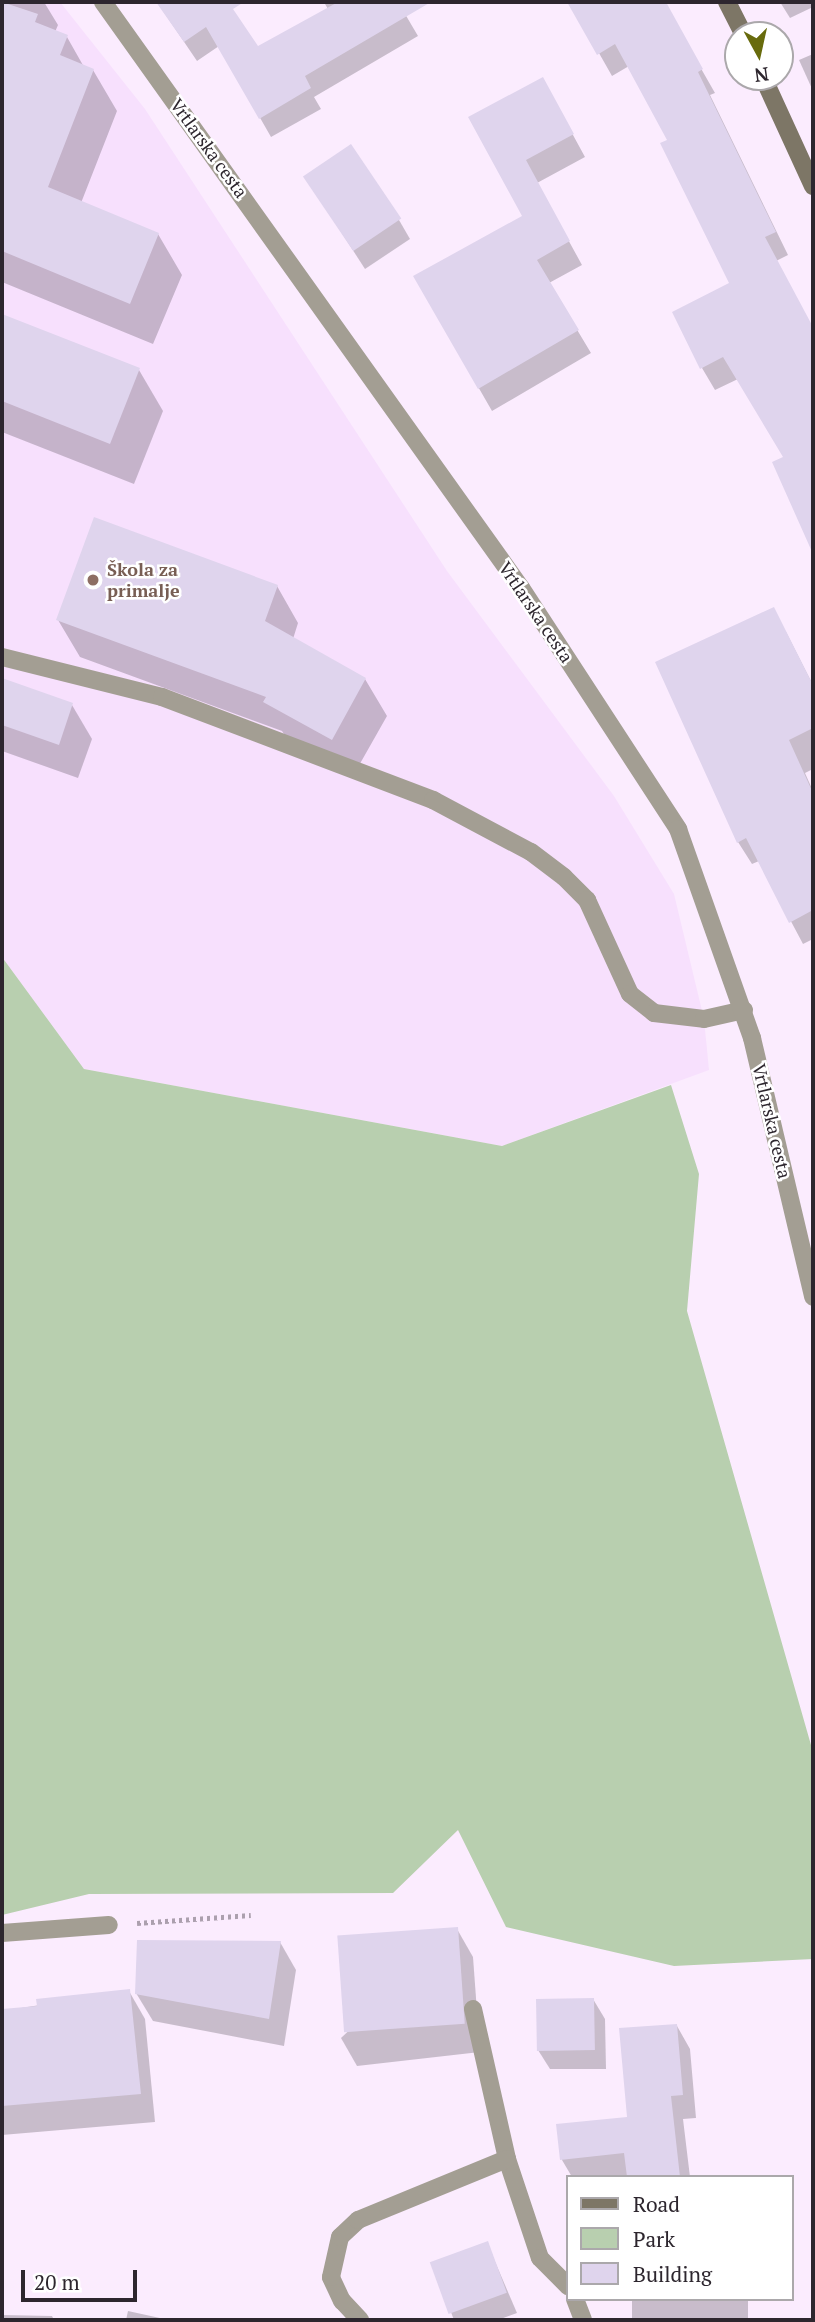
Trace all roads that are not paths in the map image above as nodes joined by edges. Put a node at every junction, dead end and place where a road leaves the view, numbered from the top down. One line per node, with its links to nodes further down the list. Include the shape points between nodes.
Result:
1 (103, 2): 7 (street, Vrtlarska cesta, via 521,588 678,829)
2 (727, 2): 3 (street)
3 (737, 21)
4 (769, 91): 5 (street)
5 (813, 186)
6 (2, 657): 7 (street, via 162,697 433,800 531,852 564,877 587,900 629,994 654,1013 704,1019)
7 (744, 1010): 8 (street, Vrtlarska cesta)
8 (813, 1297)
9 (109, 1925): 10 (street)
10 (2, 1933)
11 (473, 2009): 12 (street)
12 (507, 2159): 13 (street, via 540,2258); 15 (street, via 358,2220 340,2237 331,2277 342,2301)
13 (566, 2284)
14 (576, 2301): 16 (street)
15 (360, 2320)
16 (583, 2320)

